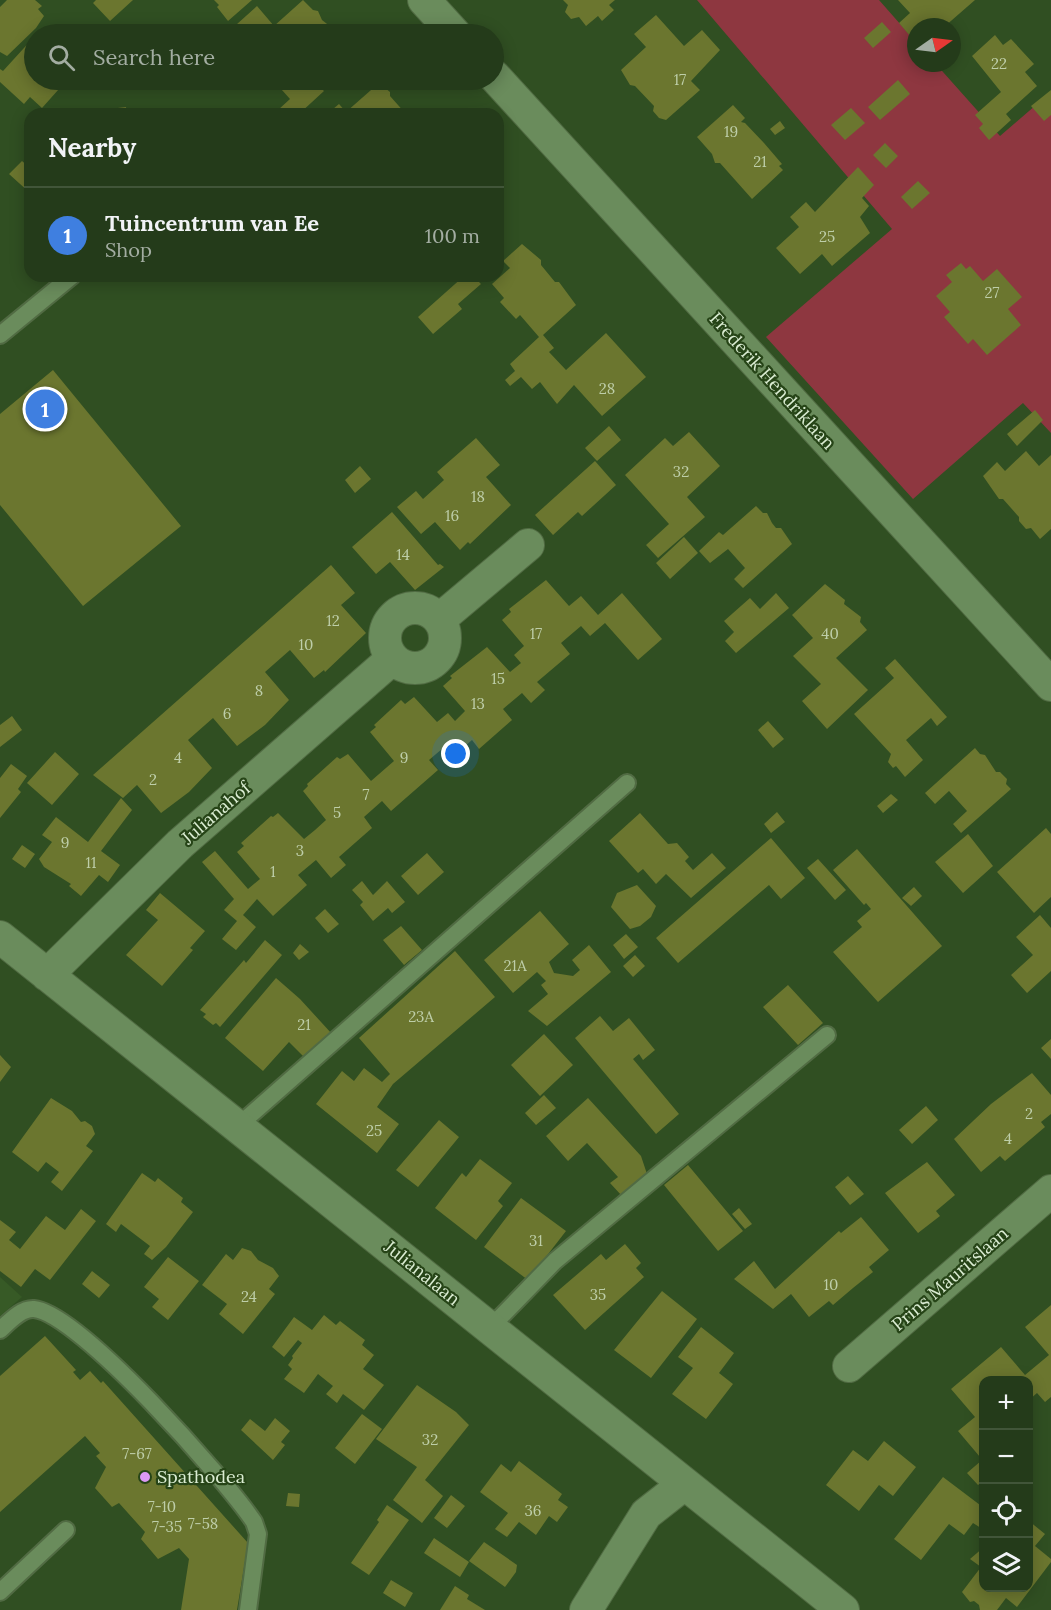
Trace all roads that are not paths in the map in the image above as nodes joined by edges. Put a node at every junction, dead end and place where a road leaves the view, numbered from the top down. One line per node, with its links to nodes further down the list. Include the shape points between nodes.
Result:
1 (424, 0): 2 (street)
2 (446, 24)
3 (504, 87): 9 (street, Frederik Hendriklaan)
4 (65, 282): 5 (lane)
5 (0, 335)
6 (528, 545): 7 (street)
7 (440, 619): 8 (street, via 445,639 438,658 420,668 410,668); 8 (street, via 432,612 414,607 396,614 389,621 384,640)
8 (392, 659): 12 (street, Julianahof, via 180,844)
9 (1051, 685)
10 (627, 783): 14 (lane)
11 (0, 937): 12 (street, Julianalaan)
12 (47, 975): 14 (street, Julianalaan)
13 (827, 1035): 16 (lane, via 555,1261)
14 (238, 1126): 16 (street, Julianalaan)
15 (1051, 1191): 18 (street, Prins Mauritslaan)
16 (490, 1328): 19 (street, Julianalaan)
17 (0, 1330): 22 (lane, via 24,1311 53,1314 147,1395 254,1522 258,1534)
18 (849, 1366)
19 (683, 1485): 23 (street, via 646,1515); 24 (street, Julianalaan)
20 (66, 1530): 21 (lane)
21 (0, 1592)
22 (248, 1610)
23 (586, 1610)
24 (843, 1610)

